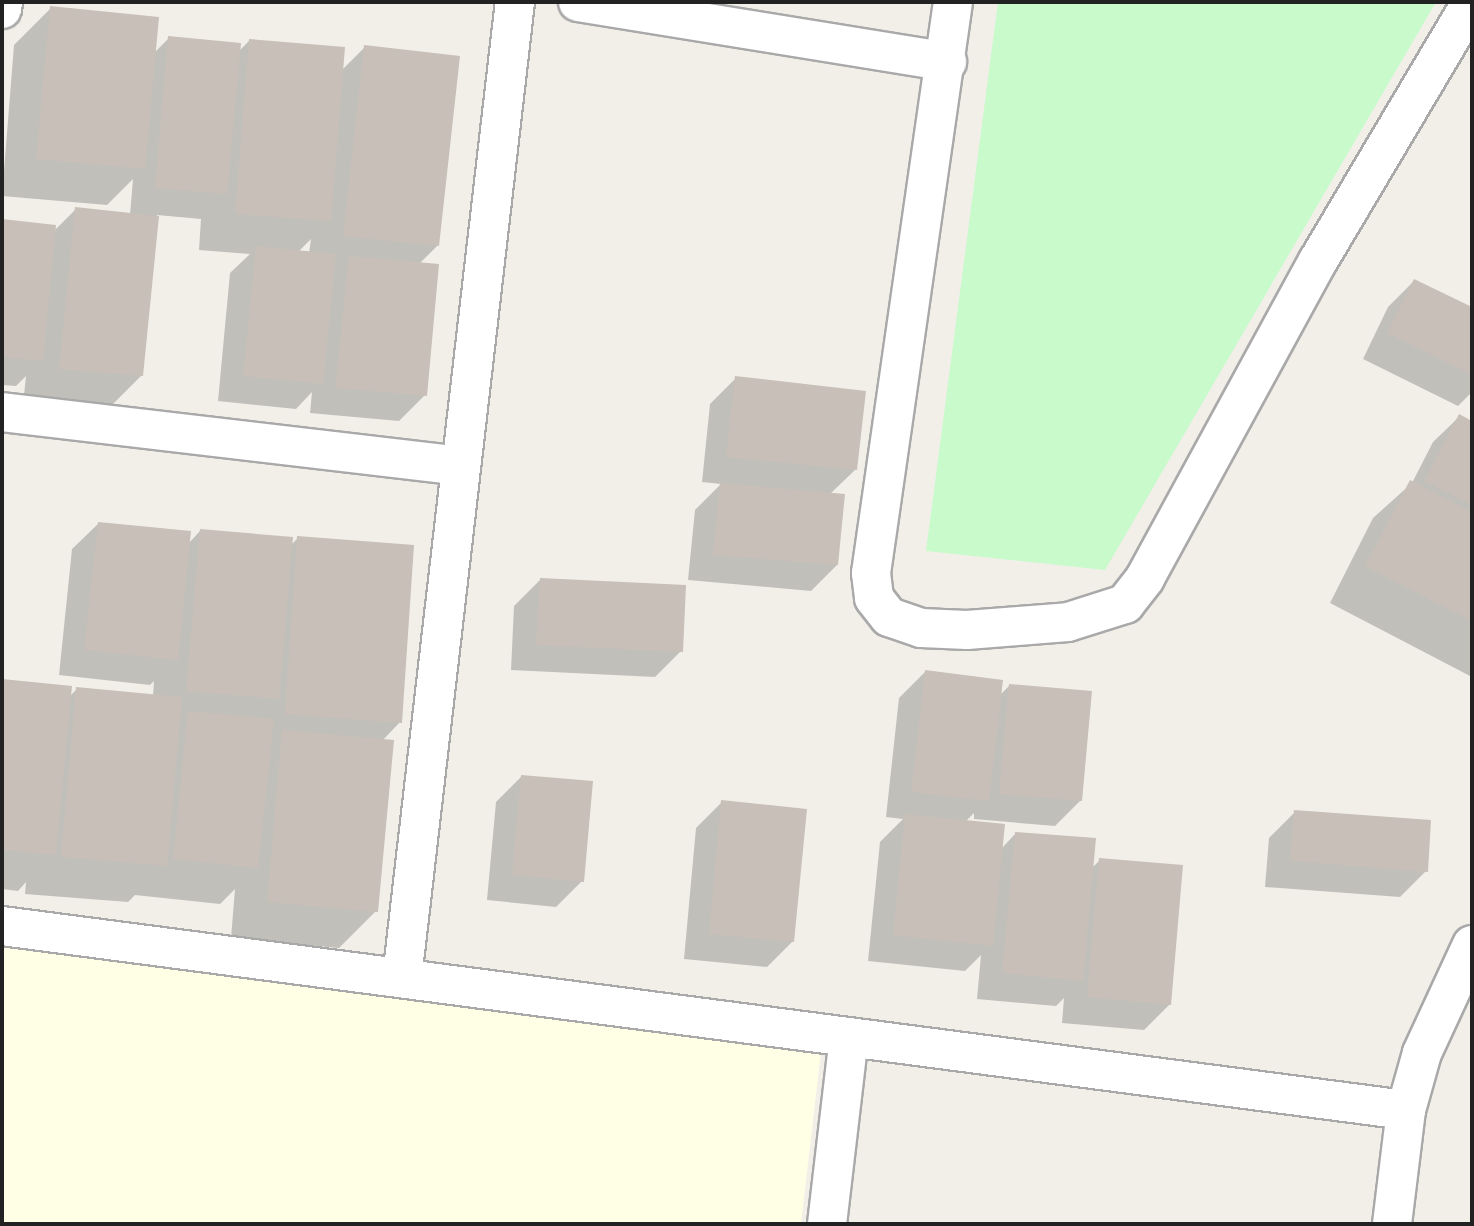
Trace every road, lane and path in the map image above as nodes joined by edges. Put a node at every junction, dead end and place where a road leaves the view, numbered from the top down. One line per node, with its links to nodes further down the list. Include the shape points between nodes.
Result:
1 (3, 2): 6 (street)
2 (515, 2): 9 (street)
3 (578, 2): 7 (street)
4 (953, 2): 7 (street)
5 (1472, 2): 7 (street, via 1318,261 1145,578 1125,604 1068,622 967,630 921,628 889,617 874,598 871,573)
6 (2, 9)
7 (947, 62)
8 (2, 412): 9 (street)
9 (461, 466): 12 (street)
10 (2, 926): 12 (street)
11 (1472, 945): 14 (street, via 1422,1053)
12 (402, 978): 13 (street)
13 (849, 1037): 14 (street); 15 (street)
14 (1406, 1110): 16 (street)
15 (827, 1224)
16 (1392, 1224)

